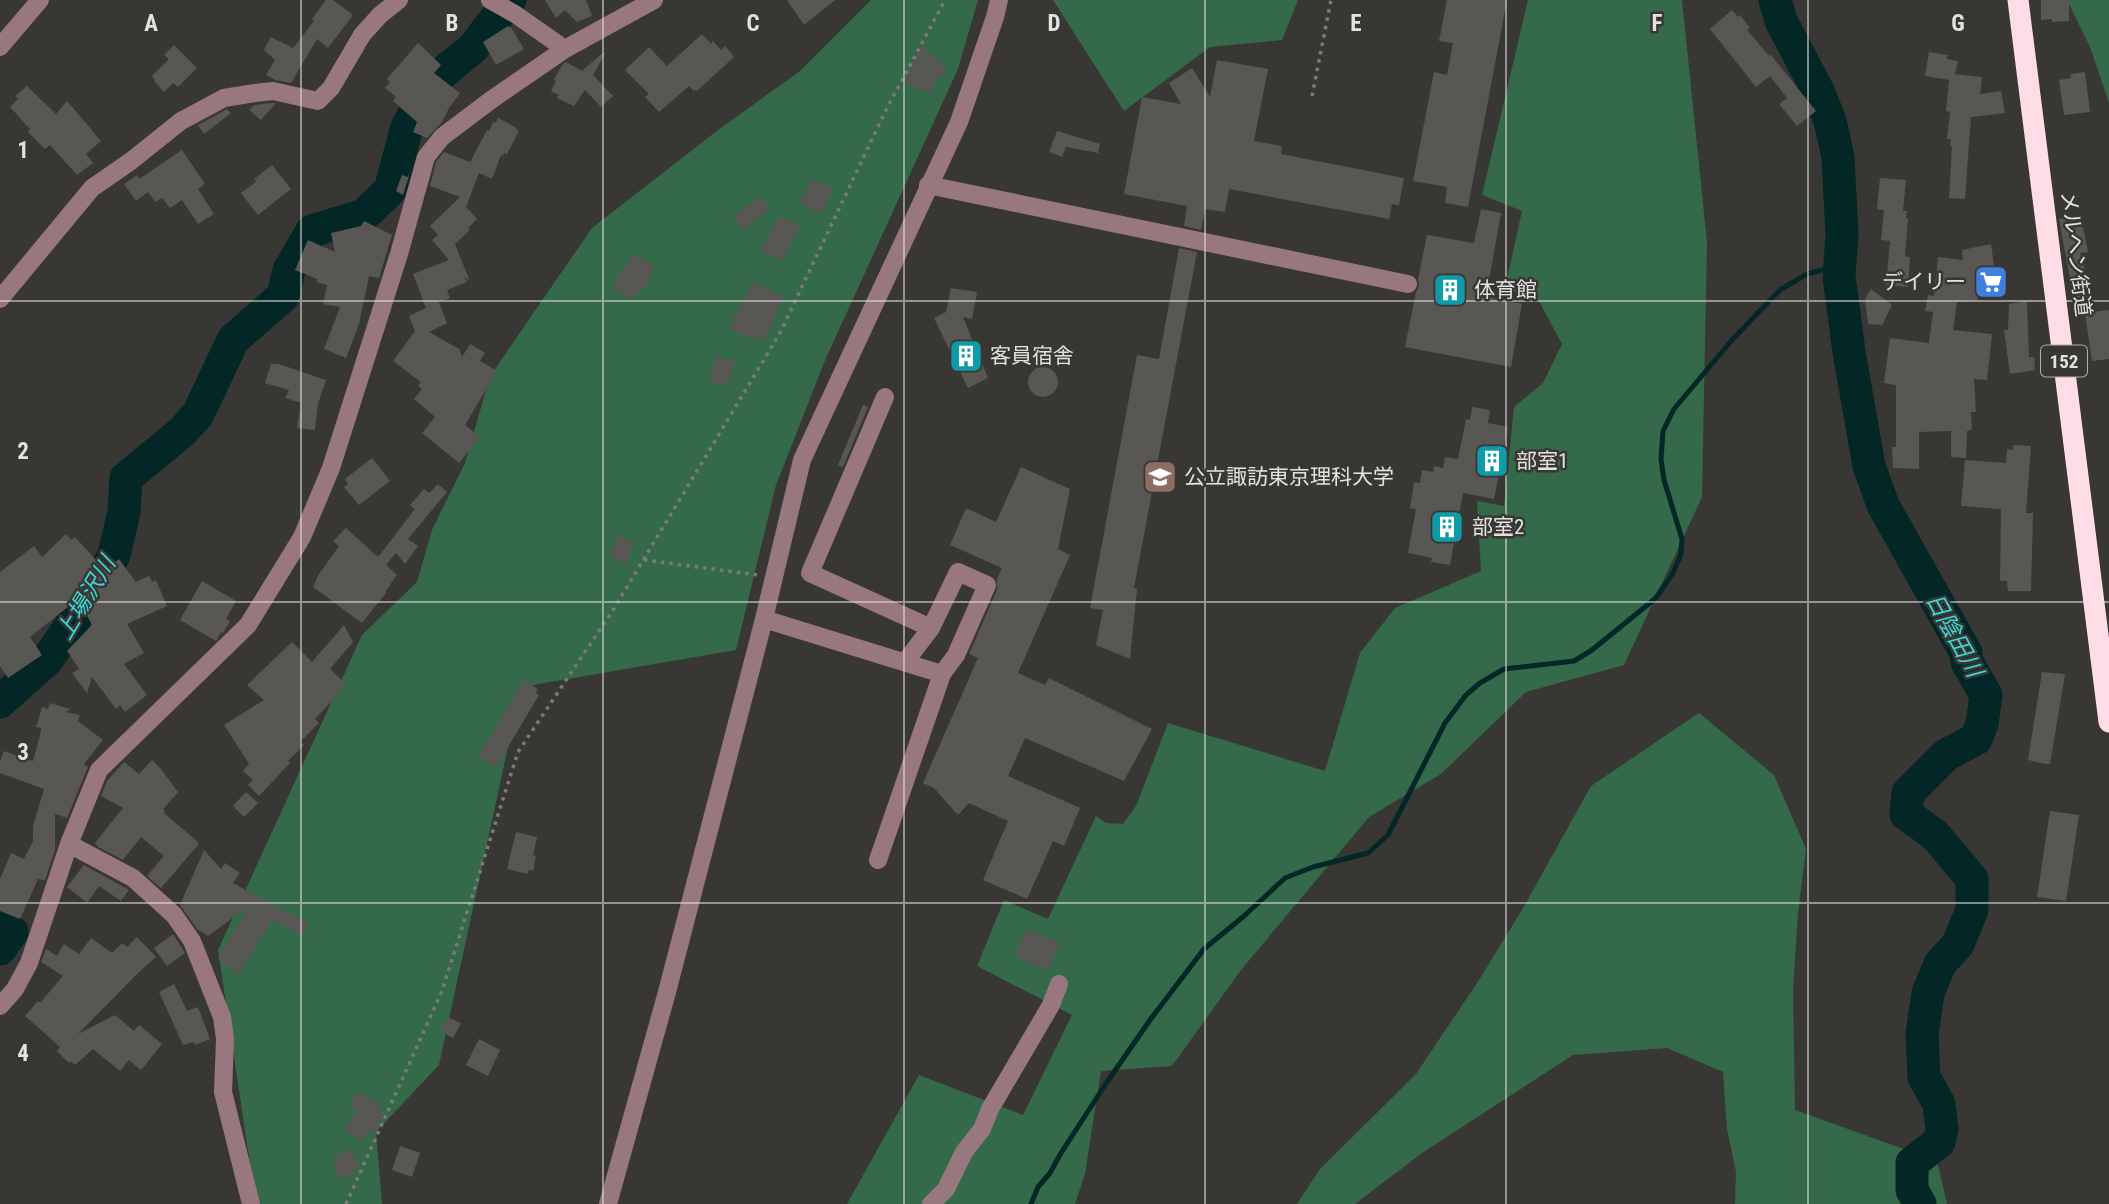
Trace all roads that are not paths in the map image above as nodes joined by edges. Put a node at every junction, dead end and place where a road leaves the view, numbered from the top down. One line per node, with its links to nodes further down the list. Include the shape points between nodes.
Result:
1 (40, 0): 7 (street)
2 (399, 0): 11 (street, via 362,34 331,88 318,101 273,91 255,93 224,98 181,121 92,188)
3 (654, 0): 8 (street)
4 (999, 0): 9 (street, via 959,122)
5 (2018, 0): 17 (highway, メルヘン街道 / 152)
6 (493, 2): 8 (street)
7 (0, 47)
8 (565, 49): 18 (street, via 442,137 426,158 331,468 302,537 248,625 99,771)
9 (928, 185): 10 (street); 13 (street, via 802,460)
10 (1408, 284)
11 (0, 299)
12 (885, 397): 14 (street, via 810,573)
13 (764, 619): 15 (street); 23 (street)
14 (931, 628): 15 (street); 16 (street, via 958,572 987,585 956,655)
15 (905, 662): 16 (street)
16 (942, 674): 19 (street)
17 (2109, 722)
18 (69, 844): 21 (street, via 29,963); 22 (street, via 133,877 174,915 192,942 222,1017 223,1091)
19 (878, 860)
20 (1059, 984): 24 (street, via 982,1129 964,1152 946,1189)
21 (0, 1006)
22 (251, 1204)
23 (608, 1204)
24 (931, 1204)

